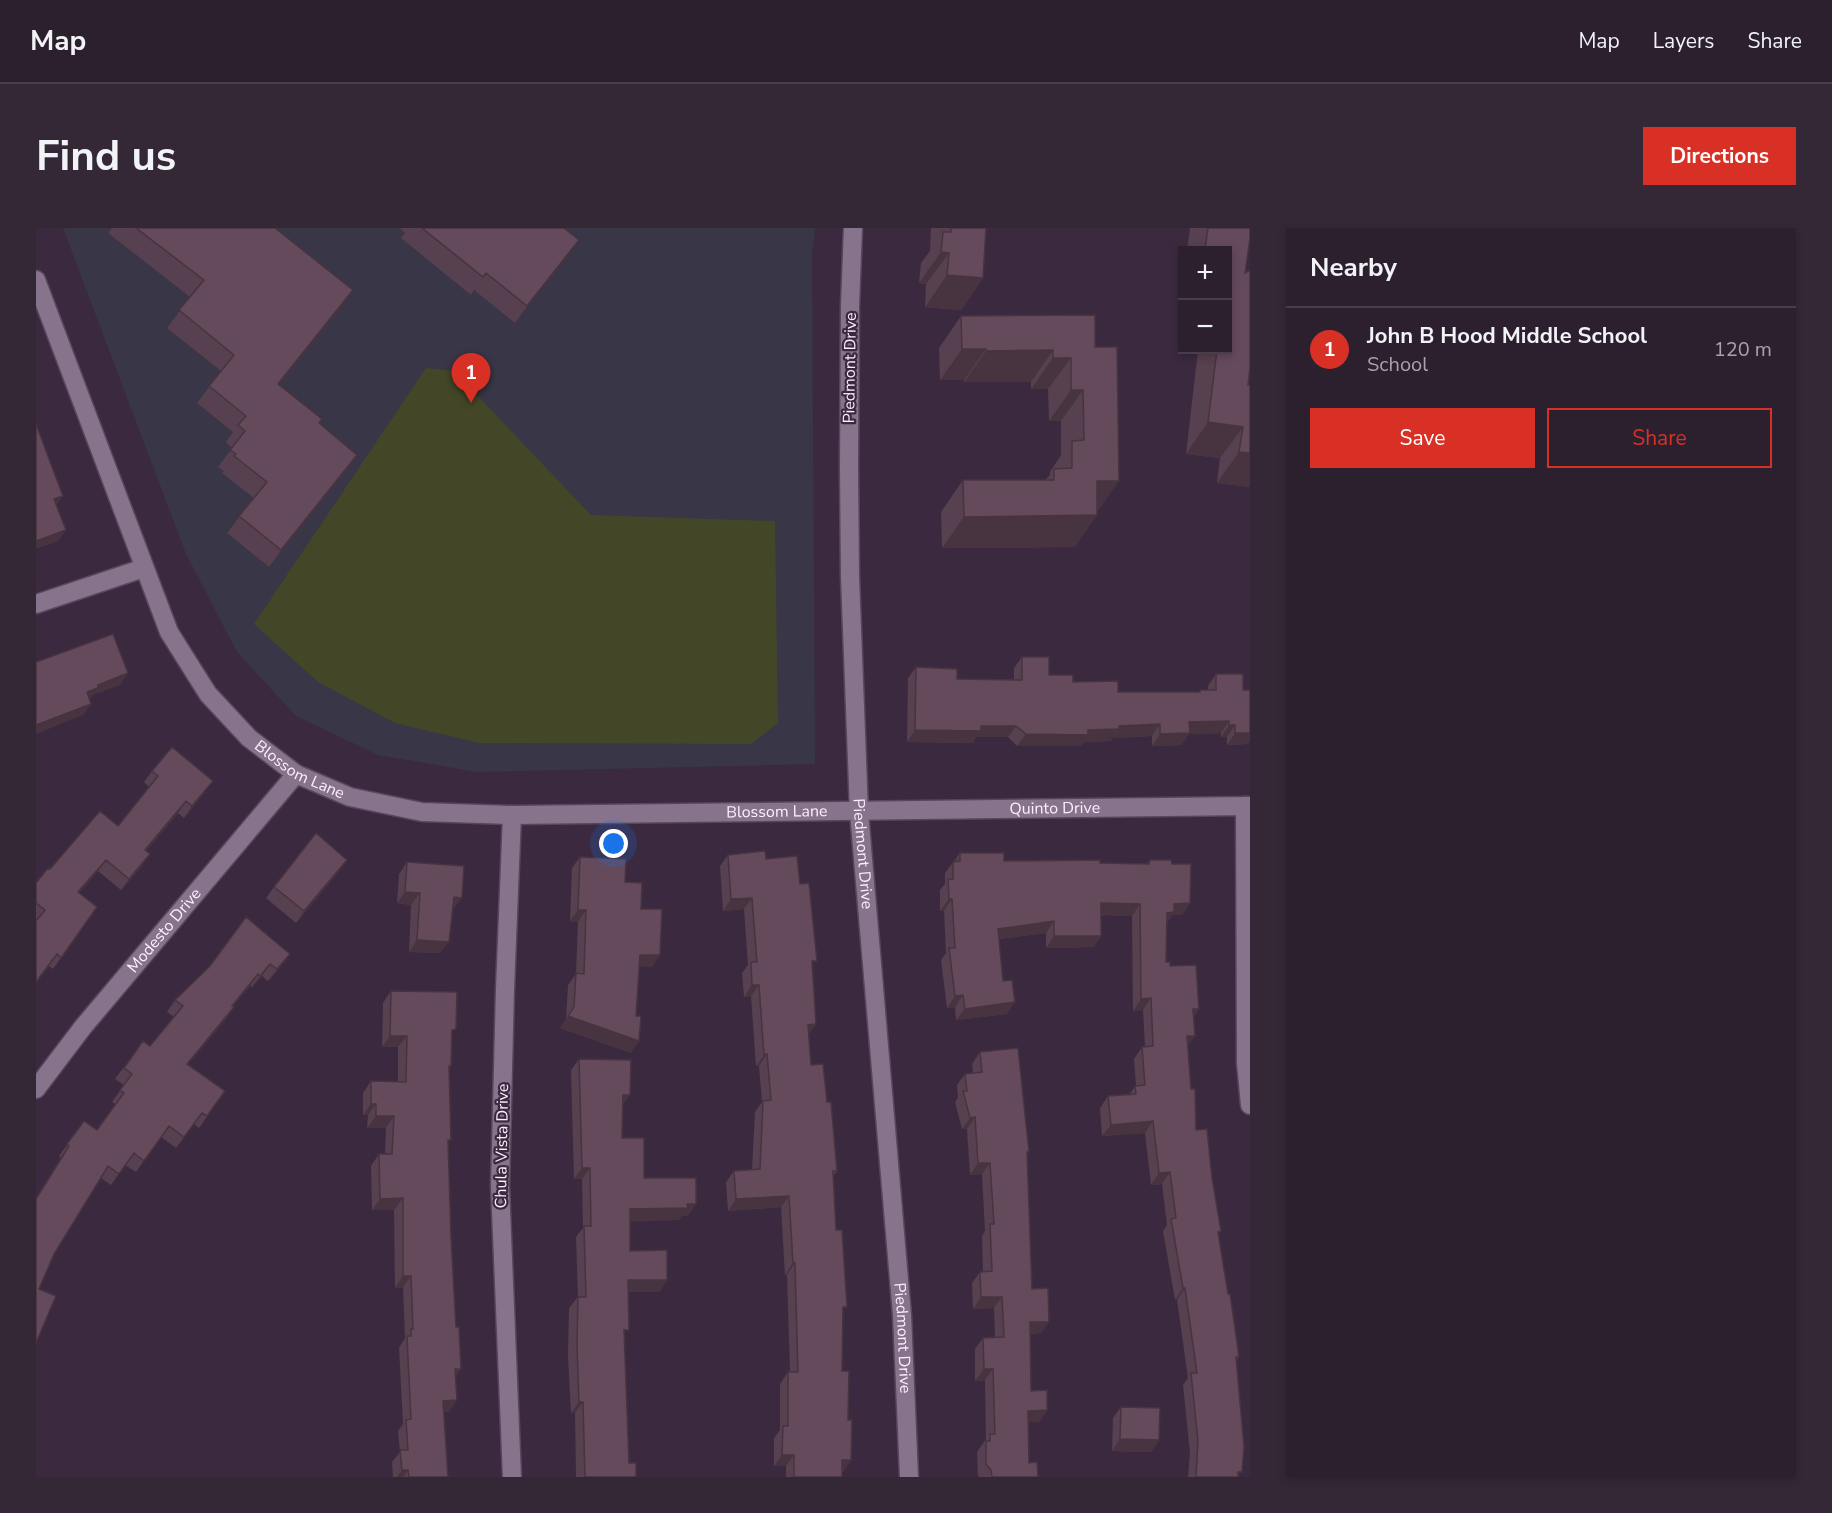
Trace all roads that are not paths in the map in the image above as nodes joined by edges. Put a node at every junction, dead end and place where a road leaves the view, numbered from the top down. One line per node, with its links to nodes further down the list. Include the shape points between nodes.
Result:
1 (853, 228): 7 (street, Piedmont Drive, via 850,577)
2 (36, 280): 3 (street, Blossom Lane)
3 (144, 568): 4 (street); 5 (street, Blossom Lane, via 169,632 208,694 249,738)
4 (36, 604)
5 (296, 774): 8 (street, Blossom Lane, via 350,797 422,812); 9 (street, Modesto Drive, via 83,1027)
6 (1248, 806): 7 (street, Quinto Drive); 10 (street, via 1246,1063)
7 (859, 812): 8 (street, Blossom Lane); 12 (street, Piedmont Drive, via 902,1315)
8 (512, 815): 11 (street, Chula Vista Drive, via 500,1186)
9 (36, 1089)
10 (1250, 1105)
11 (512, 1477)
12 (909, 1477)

